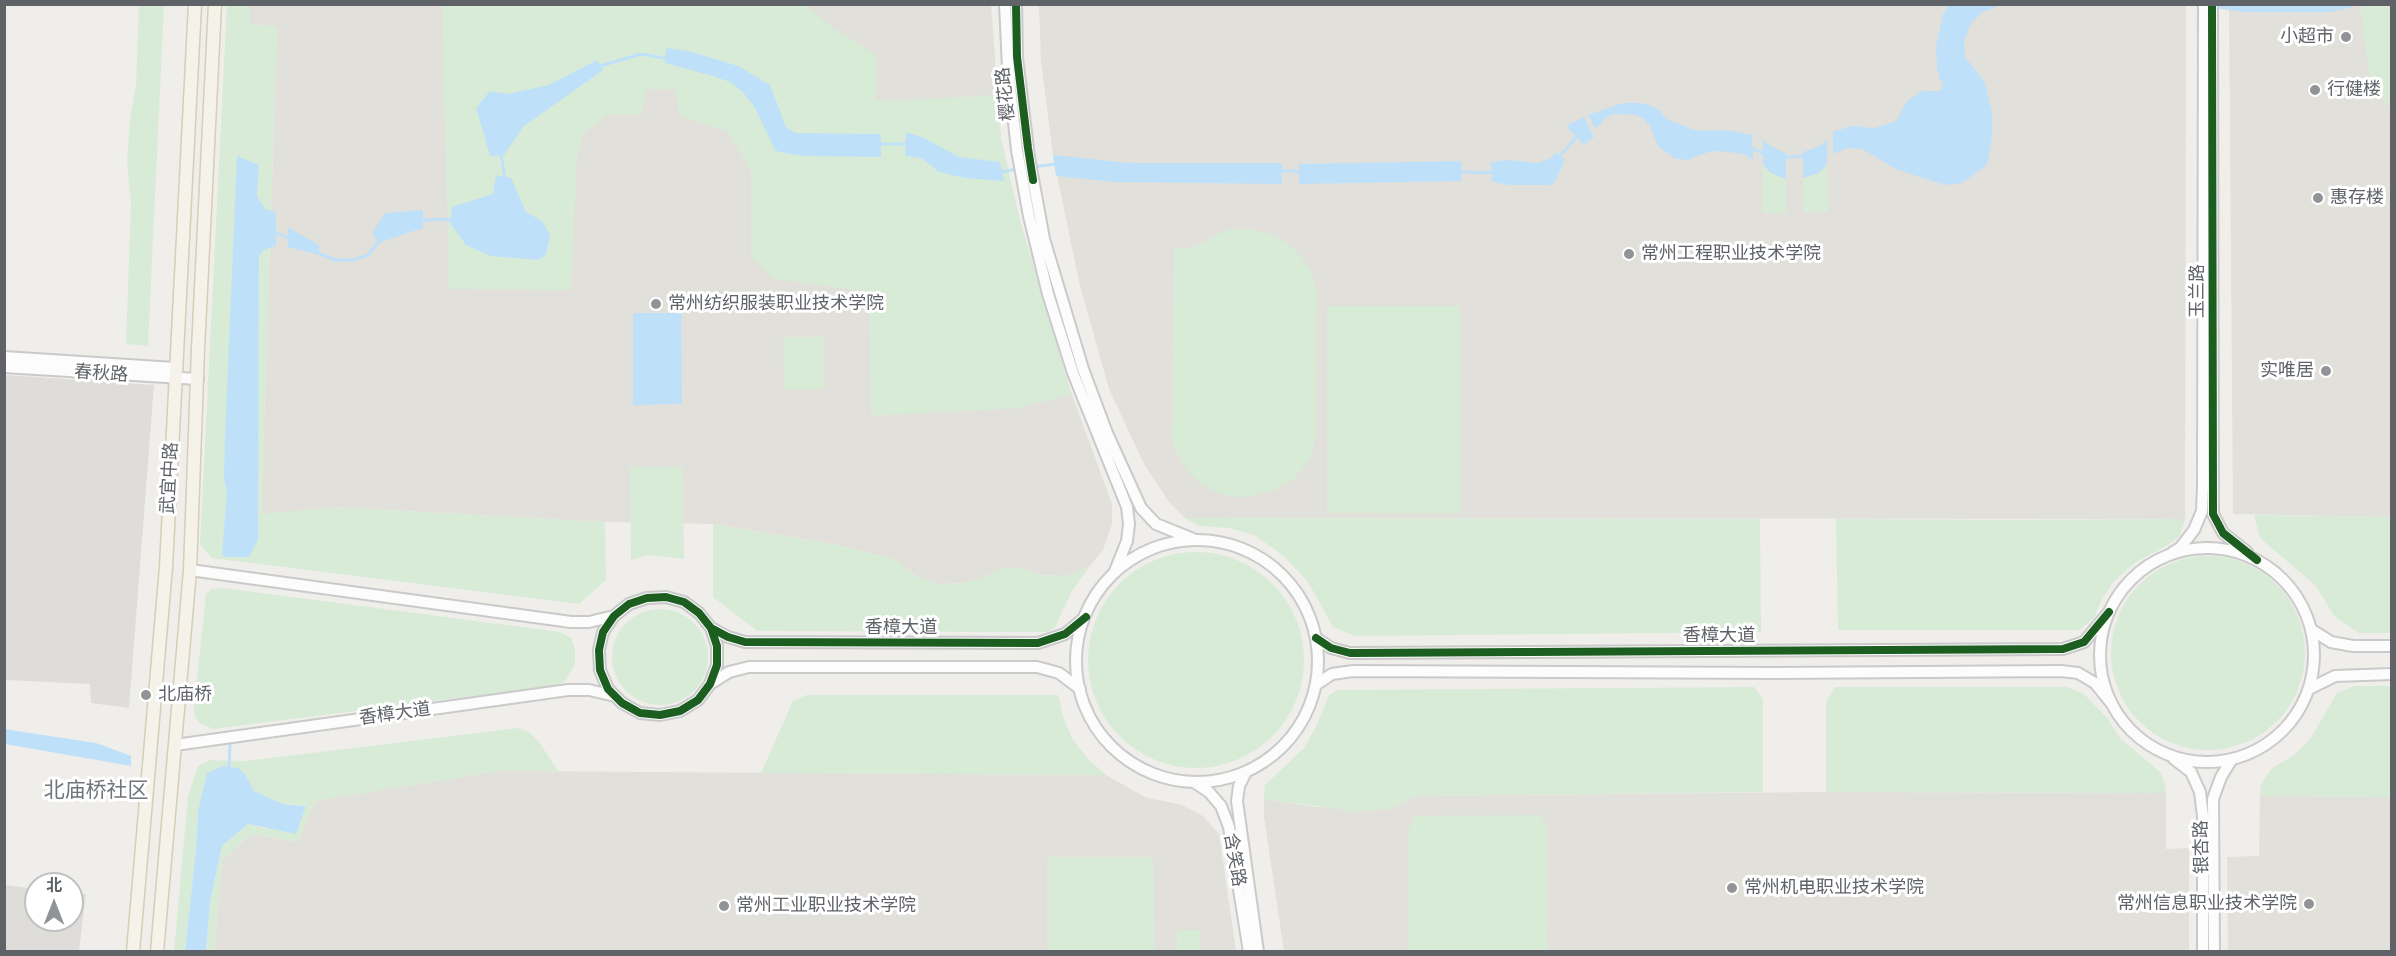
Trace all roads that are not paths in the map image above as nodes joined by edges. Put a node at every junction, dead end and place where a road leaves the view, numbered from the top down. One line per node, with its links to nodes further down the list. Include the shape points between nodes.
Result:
1 (195, 4): 9 (main road, 武宜中路)
2 (215, 4): 10 (main road, 武宜中路)
3 (1005, 4): 6 (street, 樱花路, via 1008,68)
4 (1016, 4): 6 (street, 樱花路)
5 (2208, 9): 12 (street, 玉兰路, via 2202,512 2181,548); 13 (street, 玉兰路, via 2213,514 2223,533)
6 (1024, 158): 11 (street, 樱花路, via 1034,180 1044,239 1083,369 1141,508 1156,524); 15 (street, 樱花路, via 1022,183 1048,294 1073,373 1127,507 1127,541)
7 (4, 357): 9 (street, 春秋路)
8 (4, 367): 9 (street, 春秋路)
9 (175, 373): 10 (street, 春秋路); 35 (main road, 武宜中路, via 166,567)
10 (198, 379): 14 (main road, 武宜中路)
11 (1204, 542): 15 (street, via 1170,544 1148,552); 21 (street, via 1226,544 1251,553 1280,573 1307,610)
12 (2160, 559): 13 (street, via 2205,548 2223,549); 16 (street, via 2122,590)
13 (2256, 560): 20 (street, via 2296,594)
14 (190, 570): 17 (street, via 571,622); 30 (main road, 武宜中路)
15 (1114, 575): 18 (street)
16 (2109, 612): 21 (street, 香樟大道, via 2084,642 2063,649 1350,653 1331,648); 29 (street, via 2100,658)
17 (614, 616): 19 (street, via 629,604 666,597 684,602); 28 (street, via 603,632 599,650 600,670)
18 (1086, 617): 19 (street, 香樟大道, via 1065,634 1038,643 745,642); 26 (street, via 1076,654)
19 (711, 628): 24 (street, via 717,646 717,665)
20 (2312, 630): 22 (street, via 2331,642); 27 (street, via 2315,663)
21 (1316, 638): 25 (street)
22 (2391, 646)
23 (2391, 674): 27 (street, via 2335,676)
24 (710, 684): 26 (street, via 729,672 749,667 1037,667 1059,673); 28 (street, via 698,700 680,711 660,715 640,712)
25 (1317, 684): 29 (street, 香樟大道, via 1332,675 1353,671 2061,671 2095,683); 33 (street, via 1308,712 1287,742 1271,757)
26 (1080, 689): 34 (street, via 1100,733 1115,750 1151,773)
27 (2308, 689): 32 (street, via 2301,708 2283,731 2260,749)
28 (615, 696): 30 (street, 香樟大道, via 568,690)
29 (2112, 704): 31 (street, via 2126,726)
30 (175, 745): 36 (main road, 武宜中路)
31 (2169, 755): 32 (street, via 2200,762); 39 (street, 银杏路, via 2192,772 2200,792)
32 (2232, 759): 40 (street, 银杏路, via 2220,777 2213,799)
33 (1246, 771): 34 (street, via 1218,780); 38 (street, 含笑路, via 1237,801)
34 (1194, 782): 37 (street, 含笑路, via 1221,806 1229,827)
35 (133, 951)
36 (156, 951)
37 (1249, 951)
38 (1258, 951)
39 (2203, 951)
40 (2214, 951)

